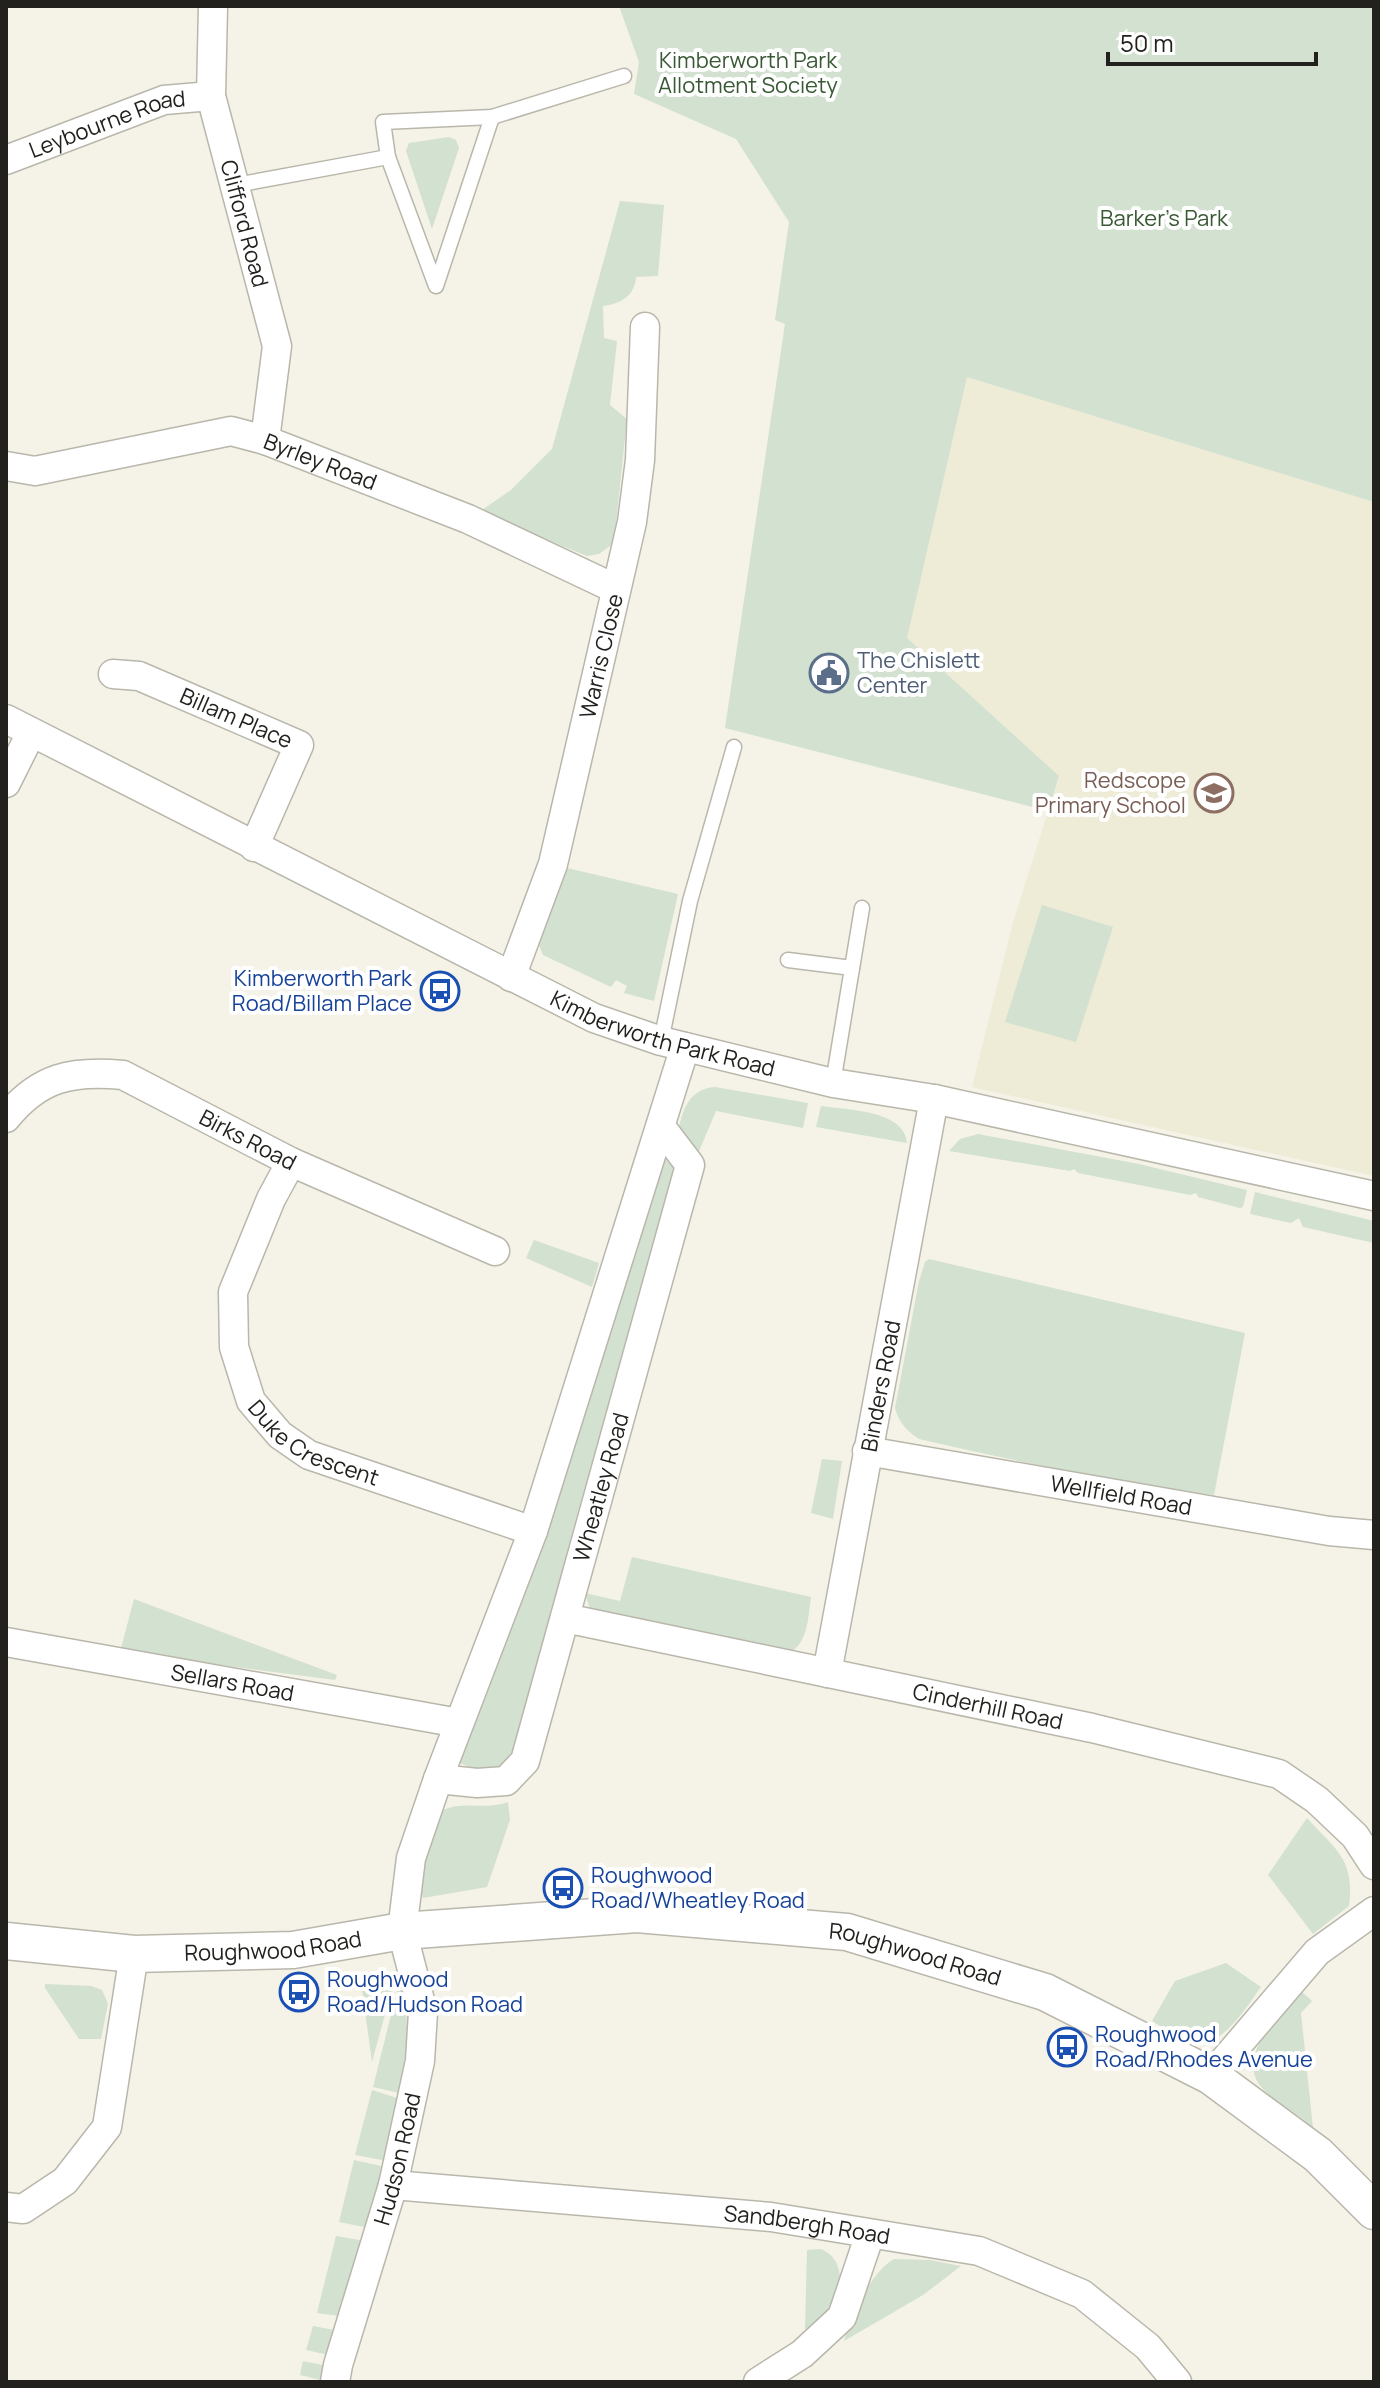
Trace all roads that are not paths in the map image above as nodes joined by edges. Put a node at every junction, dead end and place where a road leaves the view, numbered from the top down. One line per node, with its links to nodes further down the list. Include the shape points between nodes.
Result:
1 (213, 6): 3 (street, Clifford Road)
2 (624, 76): 4 (lane)
3 (211, 96): 6 (street, Leybourne Road, via 164,100); 7 (street, Clifford Road)
4 (492, 117): 5 (lane, via 383,122); 5 (lane, via 436,286)
5 (388, 157): 7 (lane)
6 (6, 160)
7 (236, 185): 9 (street, Clifford Road, via 277,346)
8 (645, 327): 11 (street, Warris Close, via 640,460)
9 (265, 440): 10 (street, Byrley Road, via 231,431 35,471); 11 (street, Byrley Road, via 468,519)
10 (6, 466)
11 (616, 589): 21 (street, Warris Close, via 553,864)
12 (113, 674): 17 (street, Billam Place, via 139,676 299,745)
13 (6, 719): 14 (street, Kimberworth Park Road)
14 (31, 733): 16 (street); 17 (street, Kimberworth Park Road)
15 (734, 747): 22 (lane, via 690,901)
16 (6, 783)
17 (254, 847): 21 (street, Kimberworth Park Road)
18 (862, 908): 20 (lane)
19 (788, 960): 20 (lane)
20 (852, 968): 23 (lane)
21 (511, 977): 22 (street, Kimberworth Park Road, via 594,1018)
22 (673, 1044): 23 (street, Kimberworth Park Road); 26 (street)
23 (833, 1083): 24 (street, Kimberworth Park Road)
24 (934, 1099): 28 (street, Kimberworth Park Road); 30 (street, Binders Road)
25 (6, 1118): 27 (street, Birks Road, via 25,1095 52,1080 92,1072 123,1075)
26 (661, 1127): 31 (street); 33 (street, Wheatley Road, via 690,1165)
27 (291, 1162): 29 (street, Birks Road); 31 (street, Duke Crescent, via 233,1292 234,1347 251,1401 280,1435 309,1455)
28 (1374, 1196)
29 (495, 1251)
30 (867, 1451): 32 (street, Wellfield Road); 35 (street, Binders Road)
31 (533, 1531): 36 (street)
32 (1374, 1535)
33 (565, 1618): 35 (street, Cinderhill Road); 37 (street, Wheatley Road, via 525,1761 506,1781)
34 (6, 1642): 36 (street, Sellars Road)
35 (827, 1673): 38 (street, Cinderhill Road, via 1092,1728 1279,1774 1355,1836)
36 (459, 1723): 37 (street)
37 (438, 1779): 40 (street, via 411,1858)
38 (1374, 1865)
39 (1374, 1911): 43 (street, via 1317,1952)
40 (402, 1931): 42 (street, Roughwood Road, via 293,1950); 43 (street, Roughwood Road, via 637,1914 847,1932 1045,1992); 44 (street, Hudson Road, via 423,2012 420,2061)
41 (6, 1941): 42 (street, Roughwood Road)
42 (134, 1954): 45 (street, via 107,2127 65,2181 23,2209)
43 (1211, 2076): 46 (street, Roughwood Road, via 1318,2155)
44 (393, 2185): 47 (street, Sandbergh Road, via 771,2217); 48 (street, Hudson Road)
45 (6, 2207)
46 (1374, 2211)
47 (870, 2234): 49 (street, via 842,2317 802,2354); 50 (street, Sandbergh Road, via 979,2251 1082,2294 1148,2347)
48 (335, 2382)
49 (758, 2382)
50 (1177, 2382)

